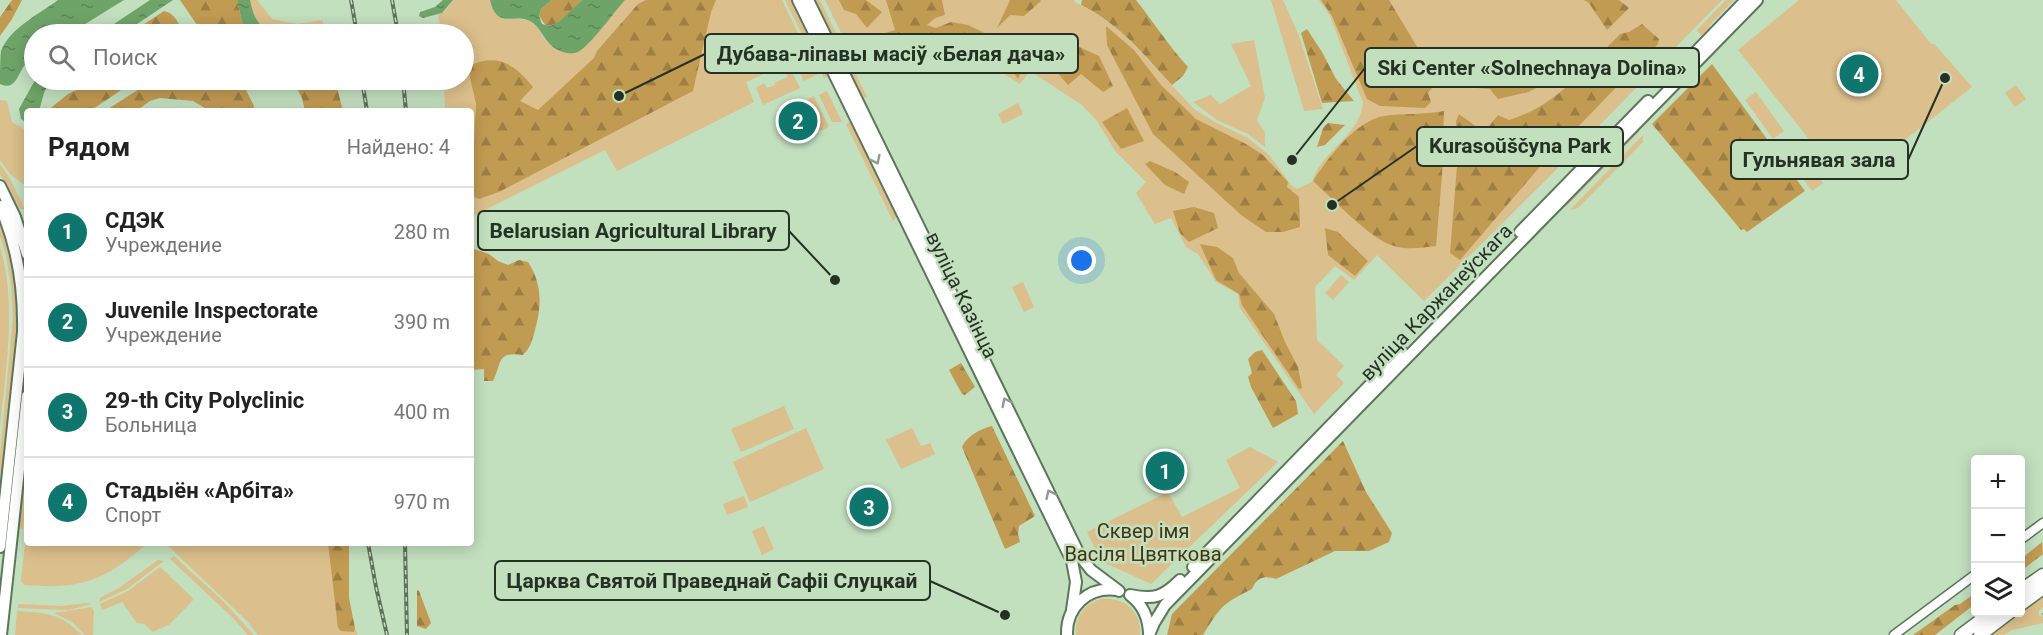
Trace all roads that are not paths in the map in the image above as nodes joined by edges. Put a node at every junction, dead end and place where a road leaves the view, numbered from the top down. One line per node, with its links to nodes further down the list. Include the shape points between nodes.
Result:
1 (798, 0): 5 (main road, вуліца Казінца)
2 (808, 0): 5 (main road, вуліца Казінца)
3 (1746, 0): 19 (main road, вуліца Каржанеўскага, via 1180,580 1160,596)
4 (1757, 0): 27 (main road, вуліца Каржанеўскага, via 1165,605)
5 (855, 105): 8 (main road, вуліца Казінца)
6 (0, 186): 9 (main road)
7 (0, 206): 11 (main road, via 22,278)
8 (909, 216): 19 (main road, вуліца Казінца, one-way to 8, via 1091,570 1080,556); 22 (main road, вуліца Казінца, via 1074,566)
9 (24, 245)
10 (24, 403): 11 (main road)
11 (20, 412): 14 (main road); 20 (main road)
12 (2043, 523): 13 (street)
13 (2025, 536)
14 (0, 547)
15 (2043, 575): 17 (highway)
16 (1971, 578): 28 (street)
17 (2025, 588)
18 (2043, 588): 21 (highway)
19 (1124, 593): 22 (main road, вуліца Каржанеўскага, via 1106,589 1092,592); 27 (main road, вуліца Казінца, via 1145,612)
20 (1, 601): 26 (main road)
21 (2025, 601)
22 (1072, 610): 25 (main road, вуліца Казінца)
23 (1985, 617): 29 (highway)
24 (2003, 617): 30 (highway)
25 (1066, 632)
26 (1, 635)
27 (1149, 635)
28 (1894, 635)
29 (1961, 635)
30 (1980, 635)

